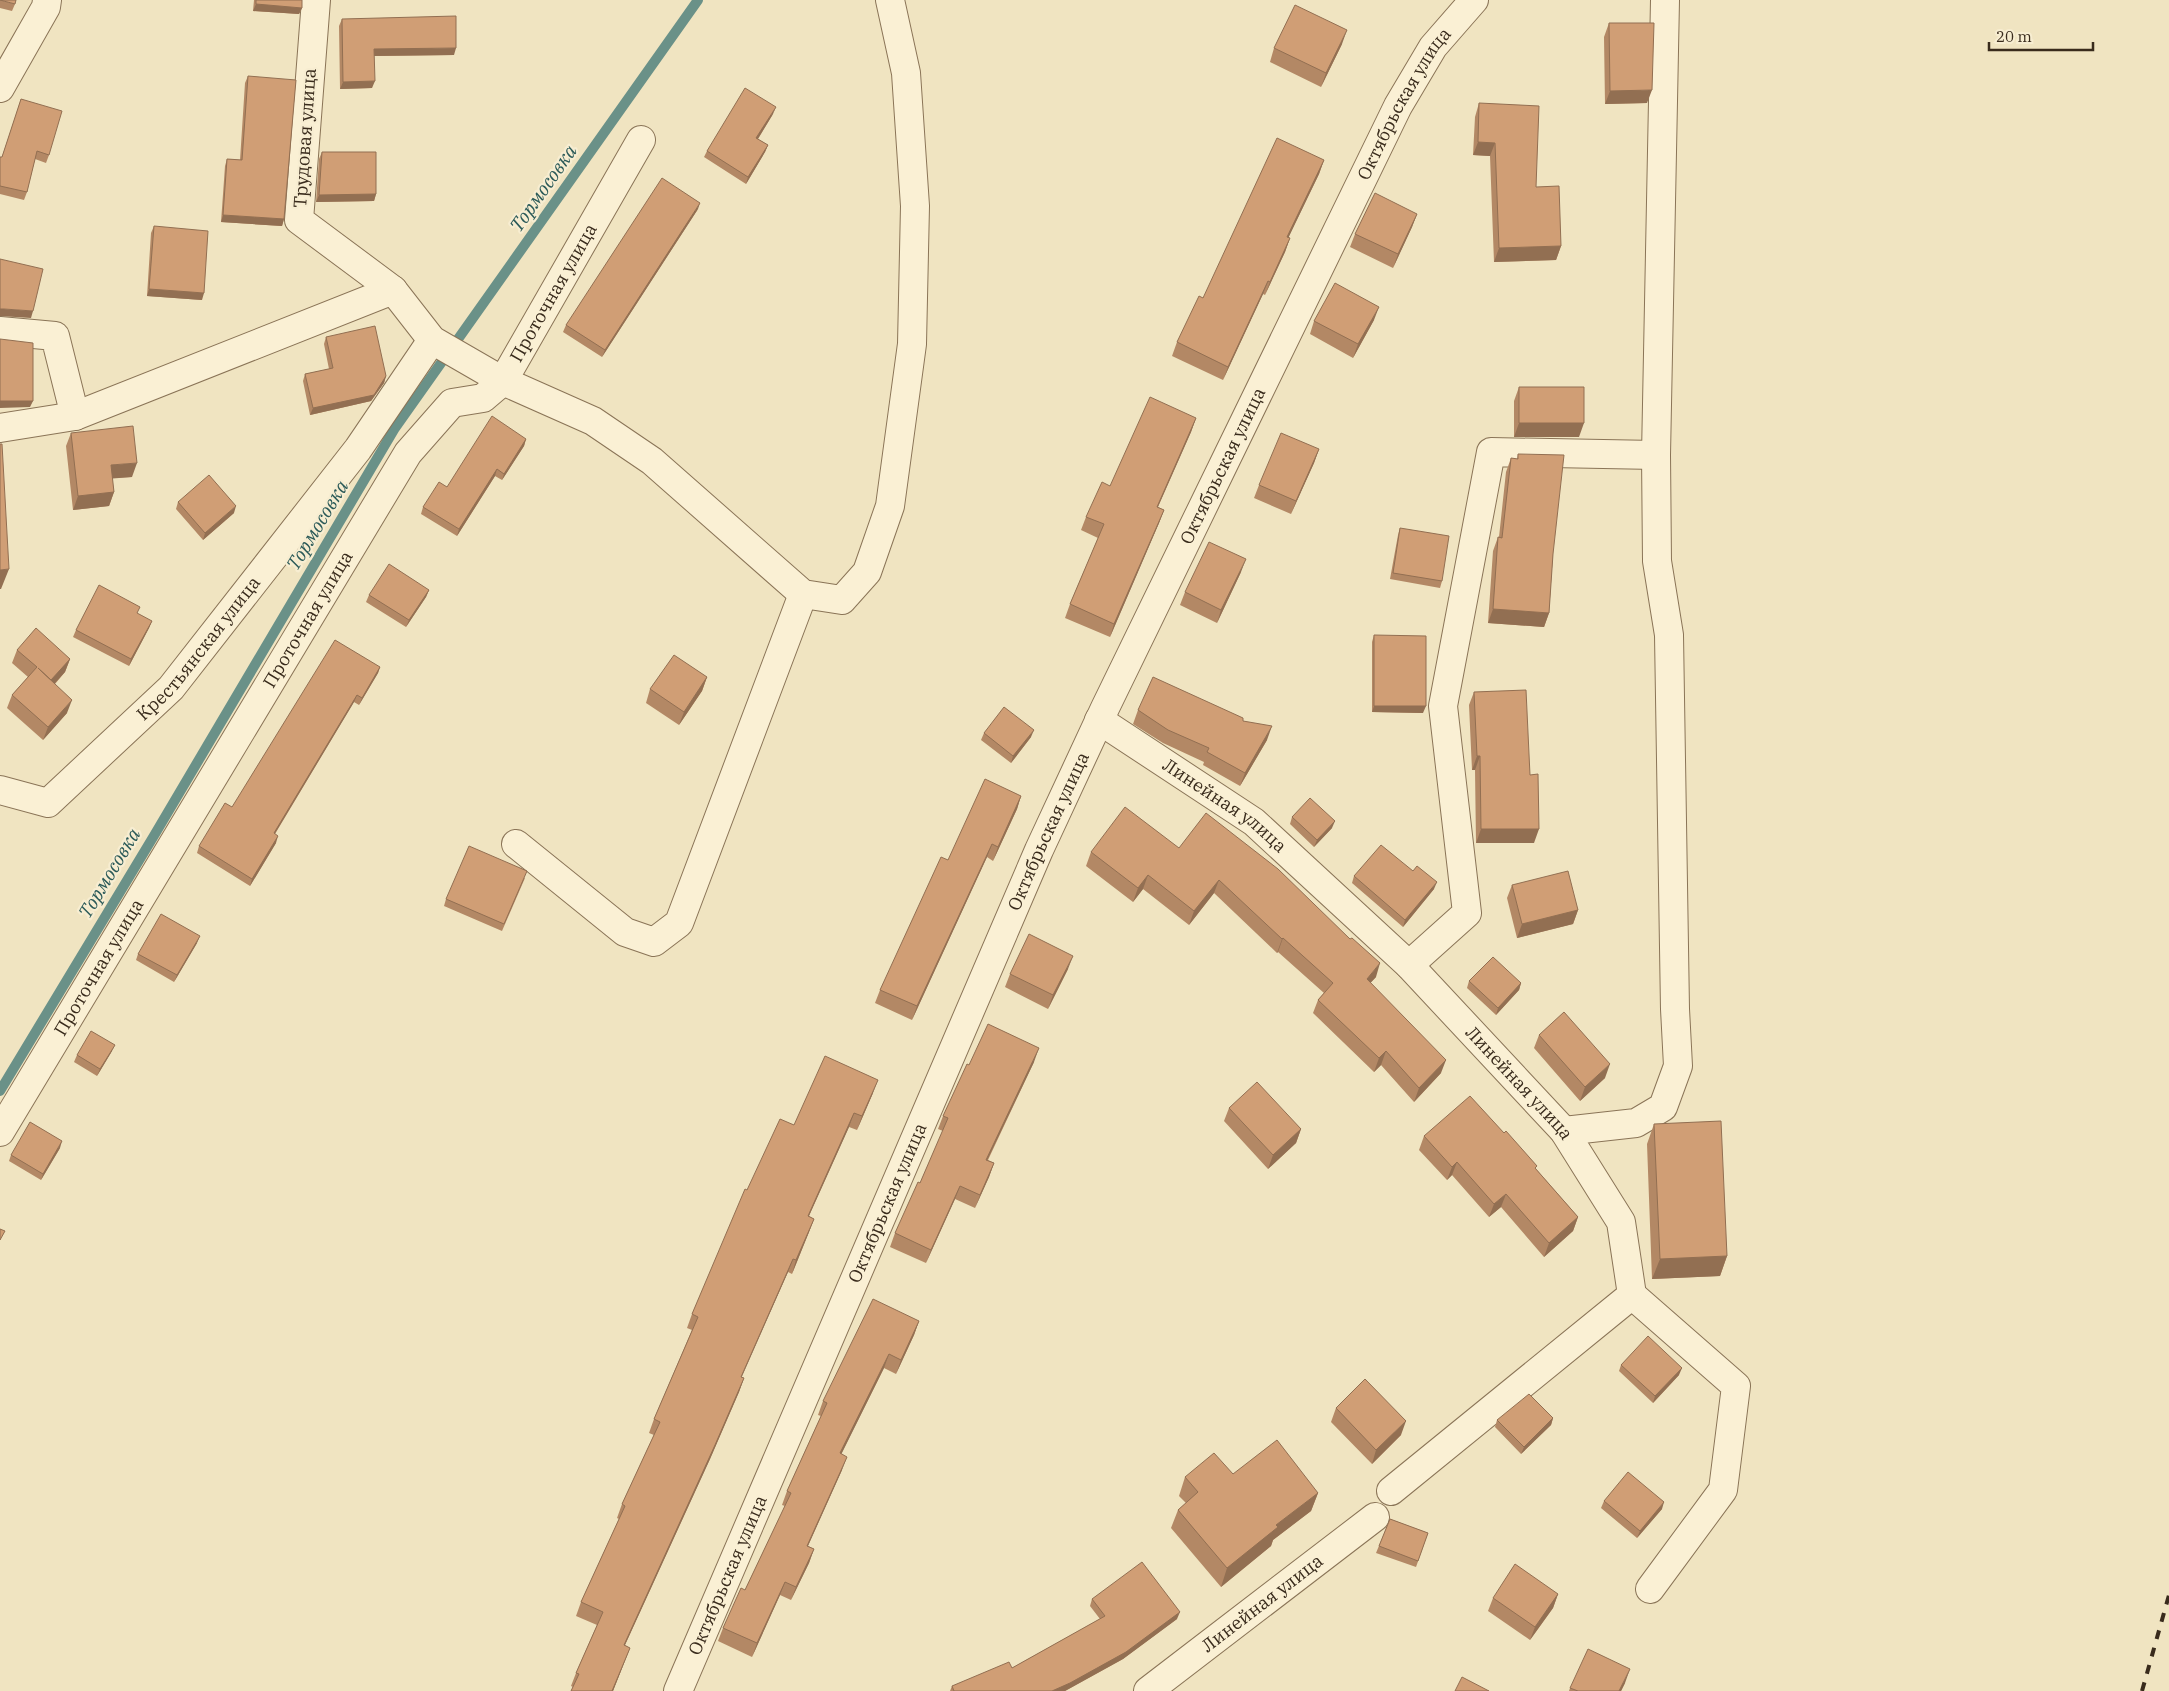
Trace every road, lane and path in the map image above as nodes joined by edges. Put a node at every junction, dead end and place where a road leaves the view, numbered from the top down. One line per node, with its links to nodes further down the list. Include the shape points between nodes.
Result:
1 (47, 0): 6 (street)
2 (316, 0): 8 (street, Трудовая улица, via 299,220)
3 (890, 0): 15 (street, via 906,73 915,206 912,344 890,506 867,572 842,600)
4 (1474, 0): 16 (street, Октябрьская улица, via 1433,47 1398,106)
5 (1665, 0): 14 (street)
6 (0, 88)
7 (640, 140): 11 (street, Проточная улица)
8 (393, 290): 10 (street); 12 (street)
9 (0, 331): 12 (street, via 55,336)
10 (432, 340): 11 (street); 17 (street, Крестьянская улица, via 358,449 171,688 48,803)
11 (503, 381): 15 (street, via 593,421 652,461); 21 (street, Проточная улица, via 483,398 452,403 408,453)
12 (74, 416): 13 (street)
13 (0, 428)
14 (1656, 455): 19 (street, via 1491,452 1443,706 1467,913); 20 (street, via 1657,561 1669,635 1678,1066 1663,1107 1636,1123)
15 (803, 594): 18 (street, via 679,923 654,942 625,932)
16 (1099, 720): 19 (street, Линейная улица, via 1254,822); 26 (street, Октябрьская улица, via 1039,850)
17 (0, 790)
18 (516, 844)
19 (1409, 965): 20 (street, Линейная улица)
20 (1564, 1131): 22 (street, Линейная улица, via 1621,1222)
21 (0, 1132)
22 (1632, 1295): 23 (street); 25 (street, via 1736,1386 1723,1490)
23 (1391, 1491)
24 (1375, 1517): 27 (street, Линейная улица)
25 (1650, 1590)
26 (678, 1691)
27 (1148, 1691)

